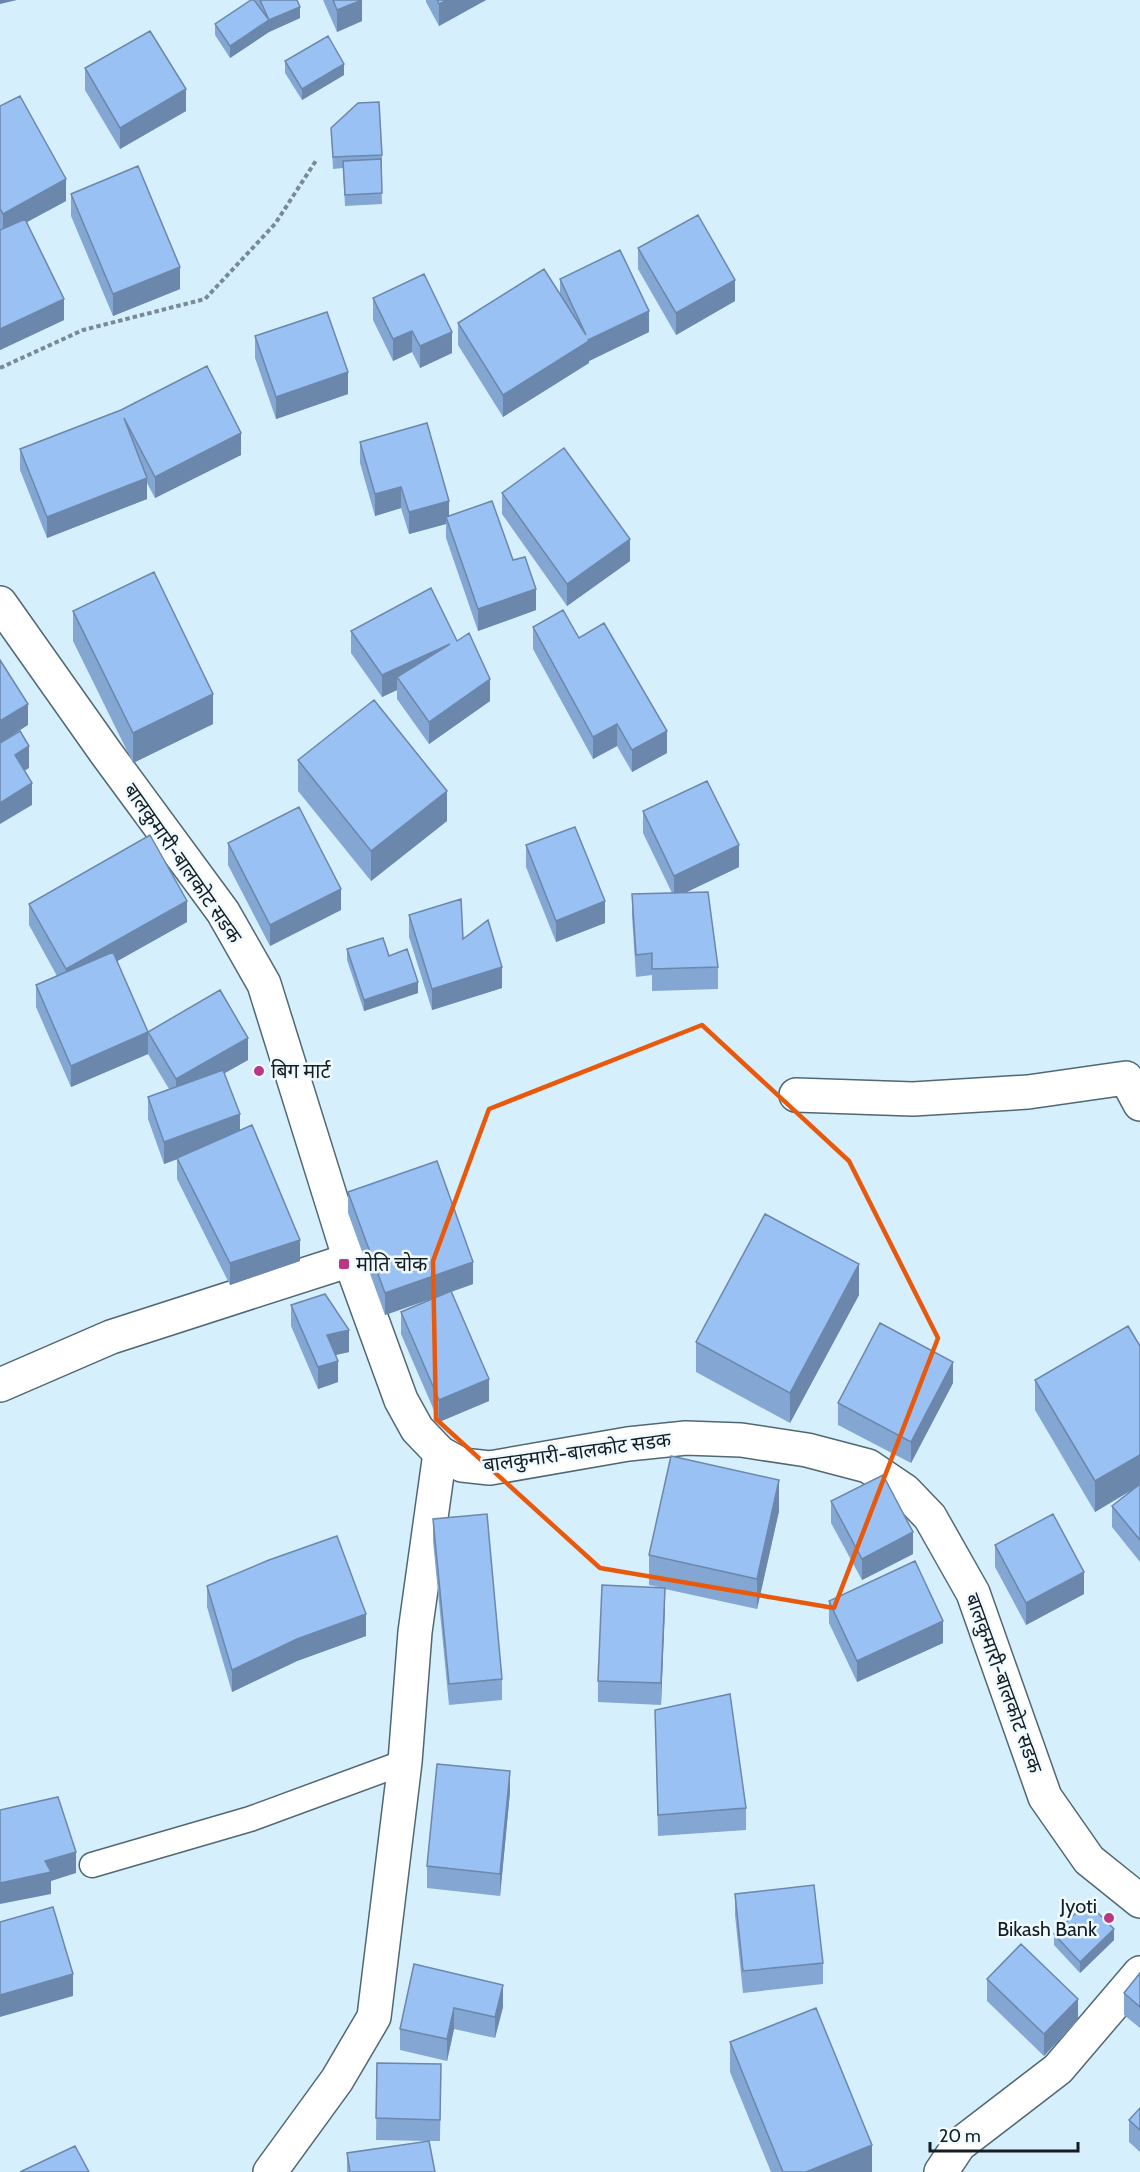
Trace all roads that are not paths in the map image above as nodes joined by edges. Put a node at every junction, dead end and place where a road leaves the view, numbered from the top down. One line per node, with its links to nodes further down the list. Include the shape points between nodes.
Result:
1 (0, 603): 4 (street, बालकुमारी-बालकोट सडक, via 223,912 264,984)
2 (795, 1095): 3 (street, via 913,1099 1028,1092 1126,1078)
3 (1140, 1104)
4 (350, 1260): 5 (street, via 111,1337); 6 (street, बालकुमारी-बालकोट सडक, via 401,1401 417,1429)
5 (0, 1385)
6 (440, 1453): 7 (street, via 415,1632); 9 (street, बालकुमारी-बालकोट सडक, via 462,1466 490,1468 686,1437 807,1450 868,1466 905,1491 930,1516 973,1593 1045,1797 1089,1860)
7 (405, 1762): 8 (lane, via 250,1820); 11 (street, via 374,2017 337,2080)
8 (92, 1865)
9 (1140, 1901)
10 (1140, 1973): 12 (street, via 1058,2069 959,2145)
11 (270, 2172)
12 (941, 2172)

